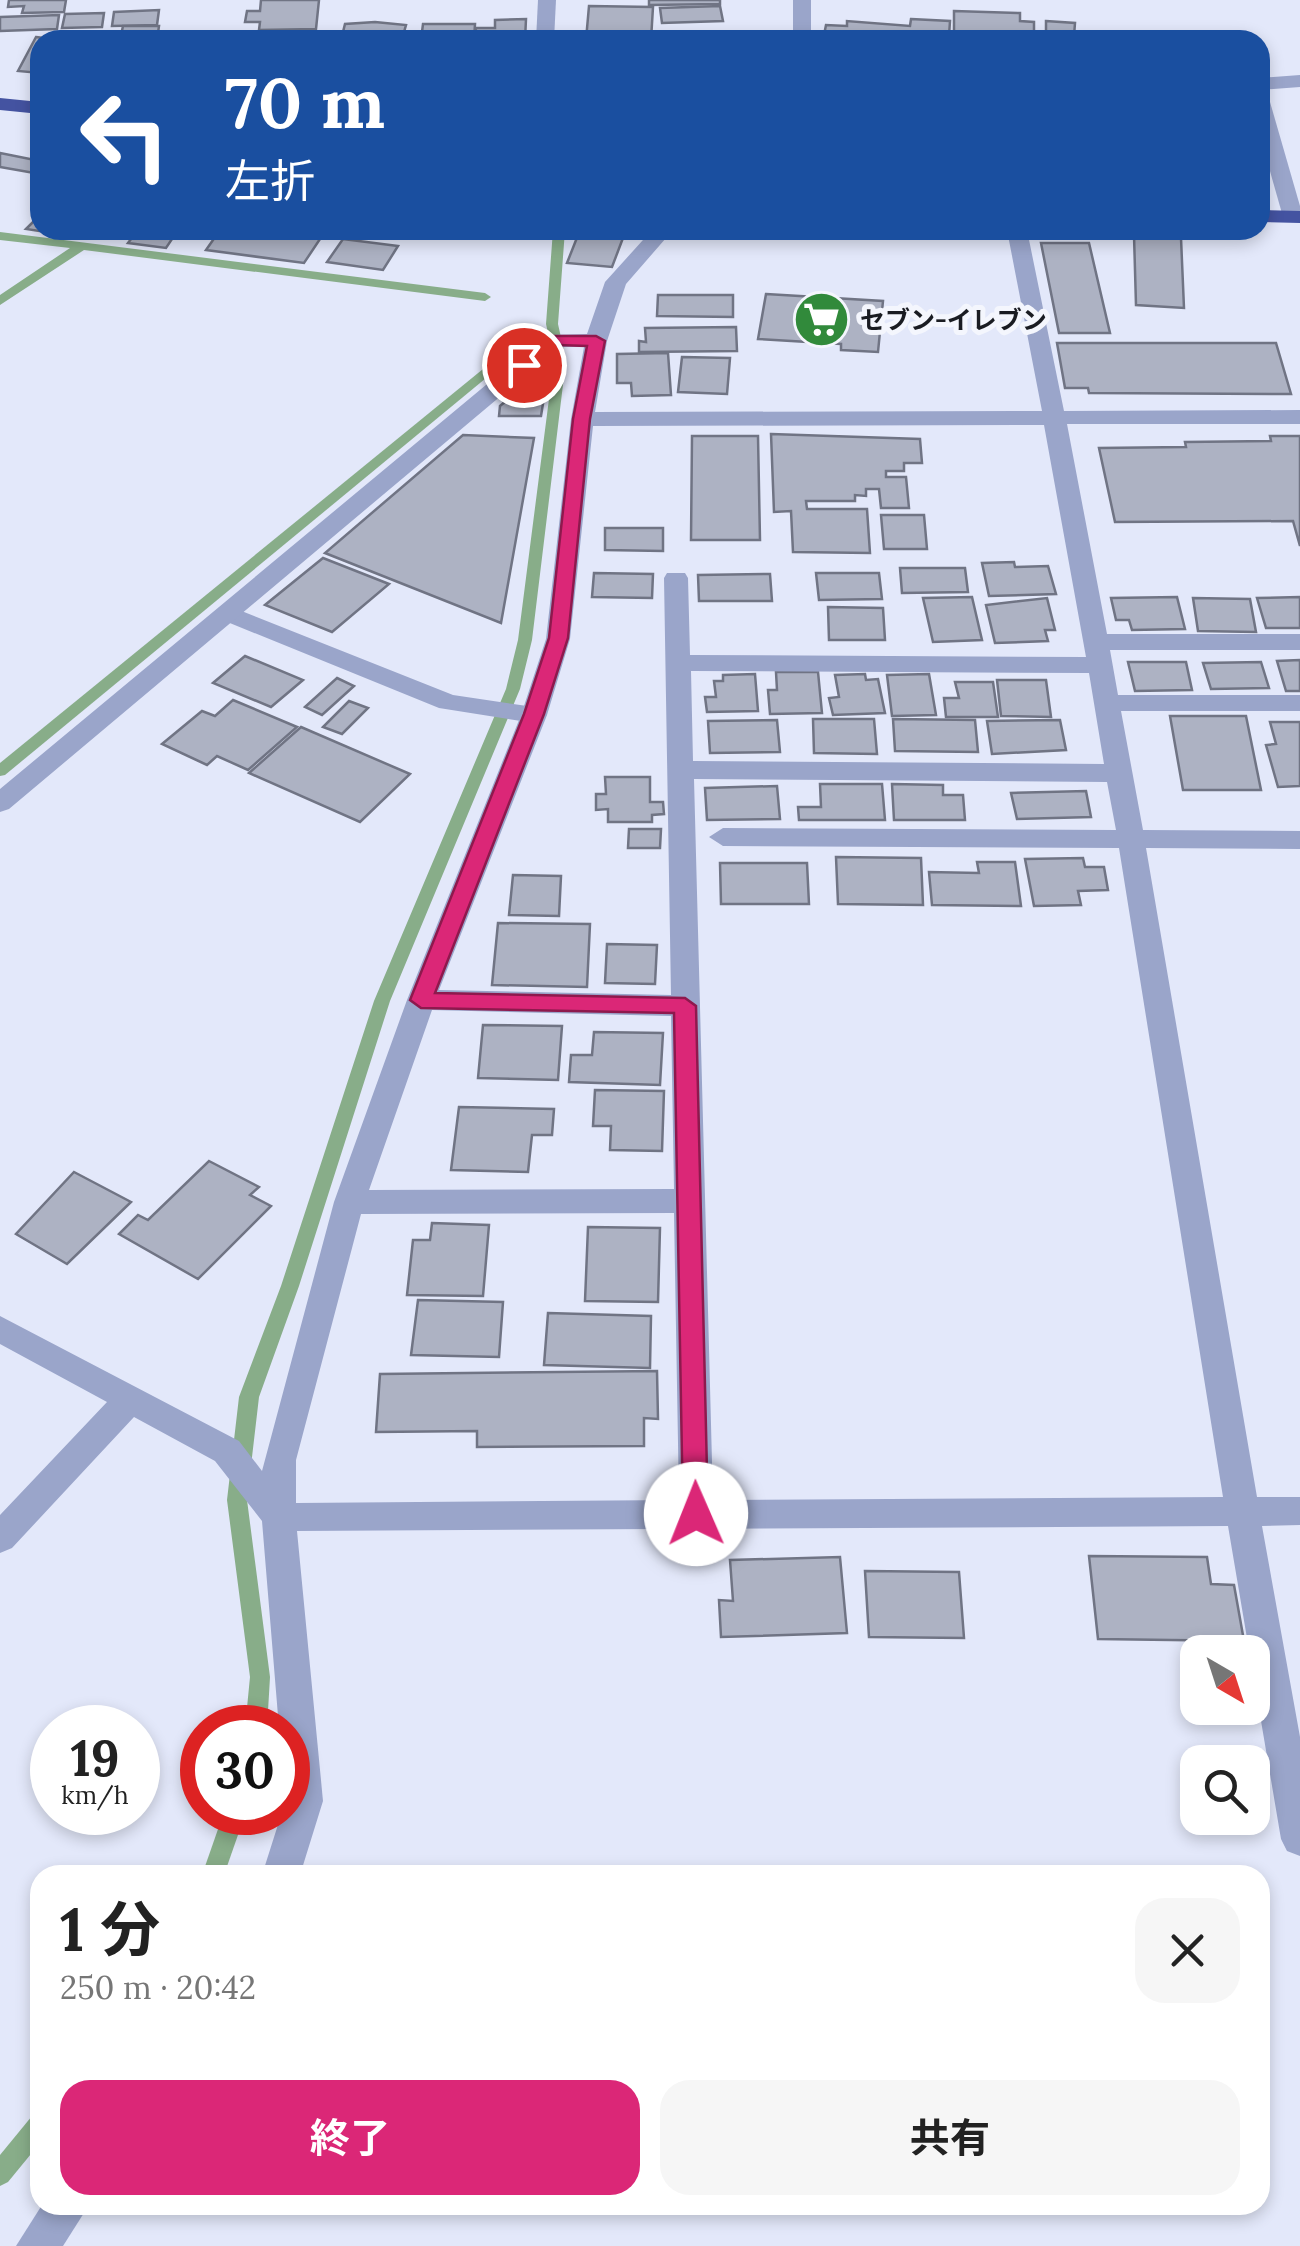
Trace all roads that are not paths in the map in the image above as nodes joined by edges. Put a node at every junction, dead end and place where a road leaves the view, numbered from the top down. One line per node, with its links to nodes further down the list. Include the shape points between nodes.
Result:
1 (547, 0): 3 (street)
2 (802, 0): 4 (street)
3 (546, 30)
4 (802, 30)
5 (1300, 81): 6 (street)
6 (1270, 83)
7 (0, 104): 8 (highway)
8 (30, 107)
9 (1270, 134): 11 (street)
10 (1270, 216): 11 (highway)
11 (1296, 217)
12 (654, 240): 14 (street, via 616,282)
13 (1020, 240): 17 (street)
14 (596, 341): 16 (street); 19 (street, via 554,340)
15 (1300, 417): 17 (street)
16 (582, 419): 17 (street); 25 (street, via 558,638)
17 (1057, 420): 21 (street)
18 (676, 578): 22 (street)
19 (229, 614): 25 (street, via 448,702); 28 (street)
20 (1300, 642): 21 (street)
21 (1101, 654): 22 (street); 23 (street)
22 (678, 662): 26 (street)
23 (1108, 703): 24 (street); 27 (street)
24 (1300, 703)
25 (534, 714): 32 (street)
26 (680, 770): 27 (street); 33 (street)
27 (1120, 773): 31 (street)
28 (0, 802)
29 (723, 836): 31 (street)
30 (1300, 840): 31 (street)
31 (1130, 841): 38 (street)
32 (421, 1000): 33 (street); 35 (street)
33 (685, 1006): 34 (street)
34 (689, 1201): 35 (street); 40 (street)
35 (349, 1202): 41 (street, via 279,1460)
36 (0, 1329): 37 (street)
37 (129, 1400): 41 (street, via 227,1452); 42 (street)
38 (1240, 1512): 39 (street); 40 (street); 43 (street)
39 (1300, 1512)
40 (696, 1514): 41 (street)
41 (279, 1516): 44 (street, via 304,1801)
42 (0, 1538)
43 (1300, 1839)
44 (284, 1865)
45 (60, 2215): 46 (street)
46 (37, 2246)

